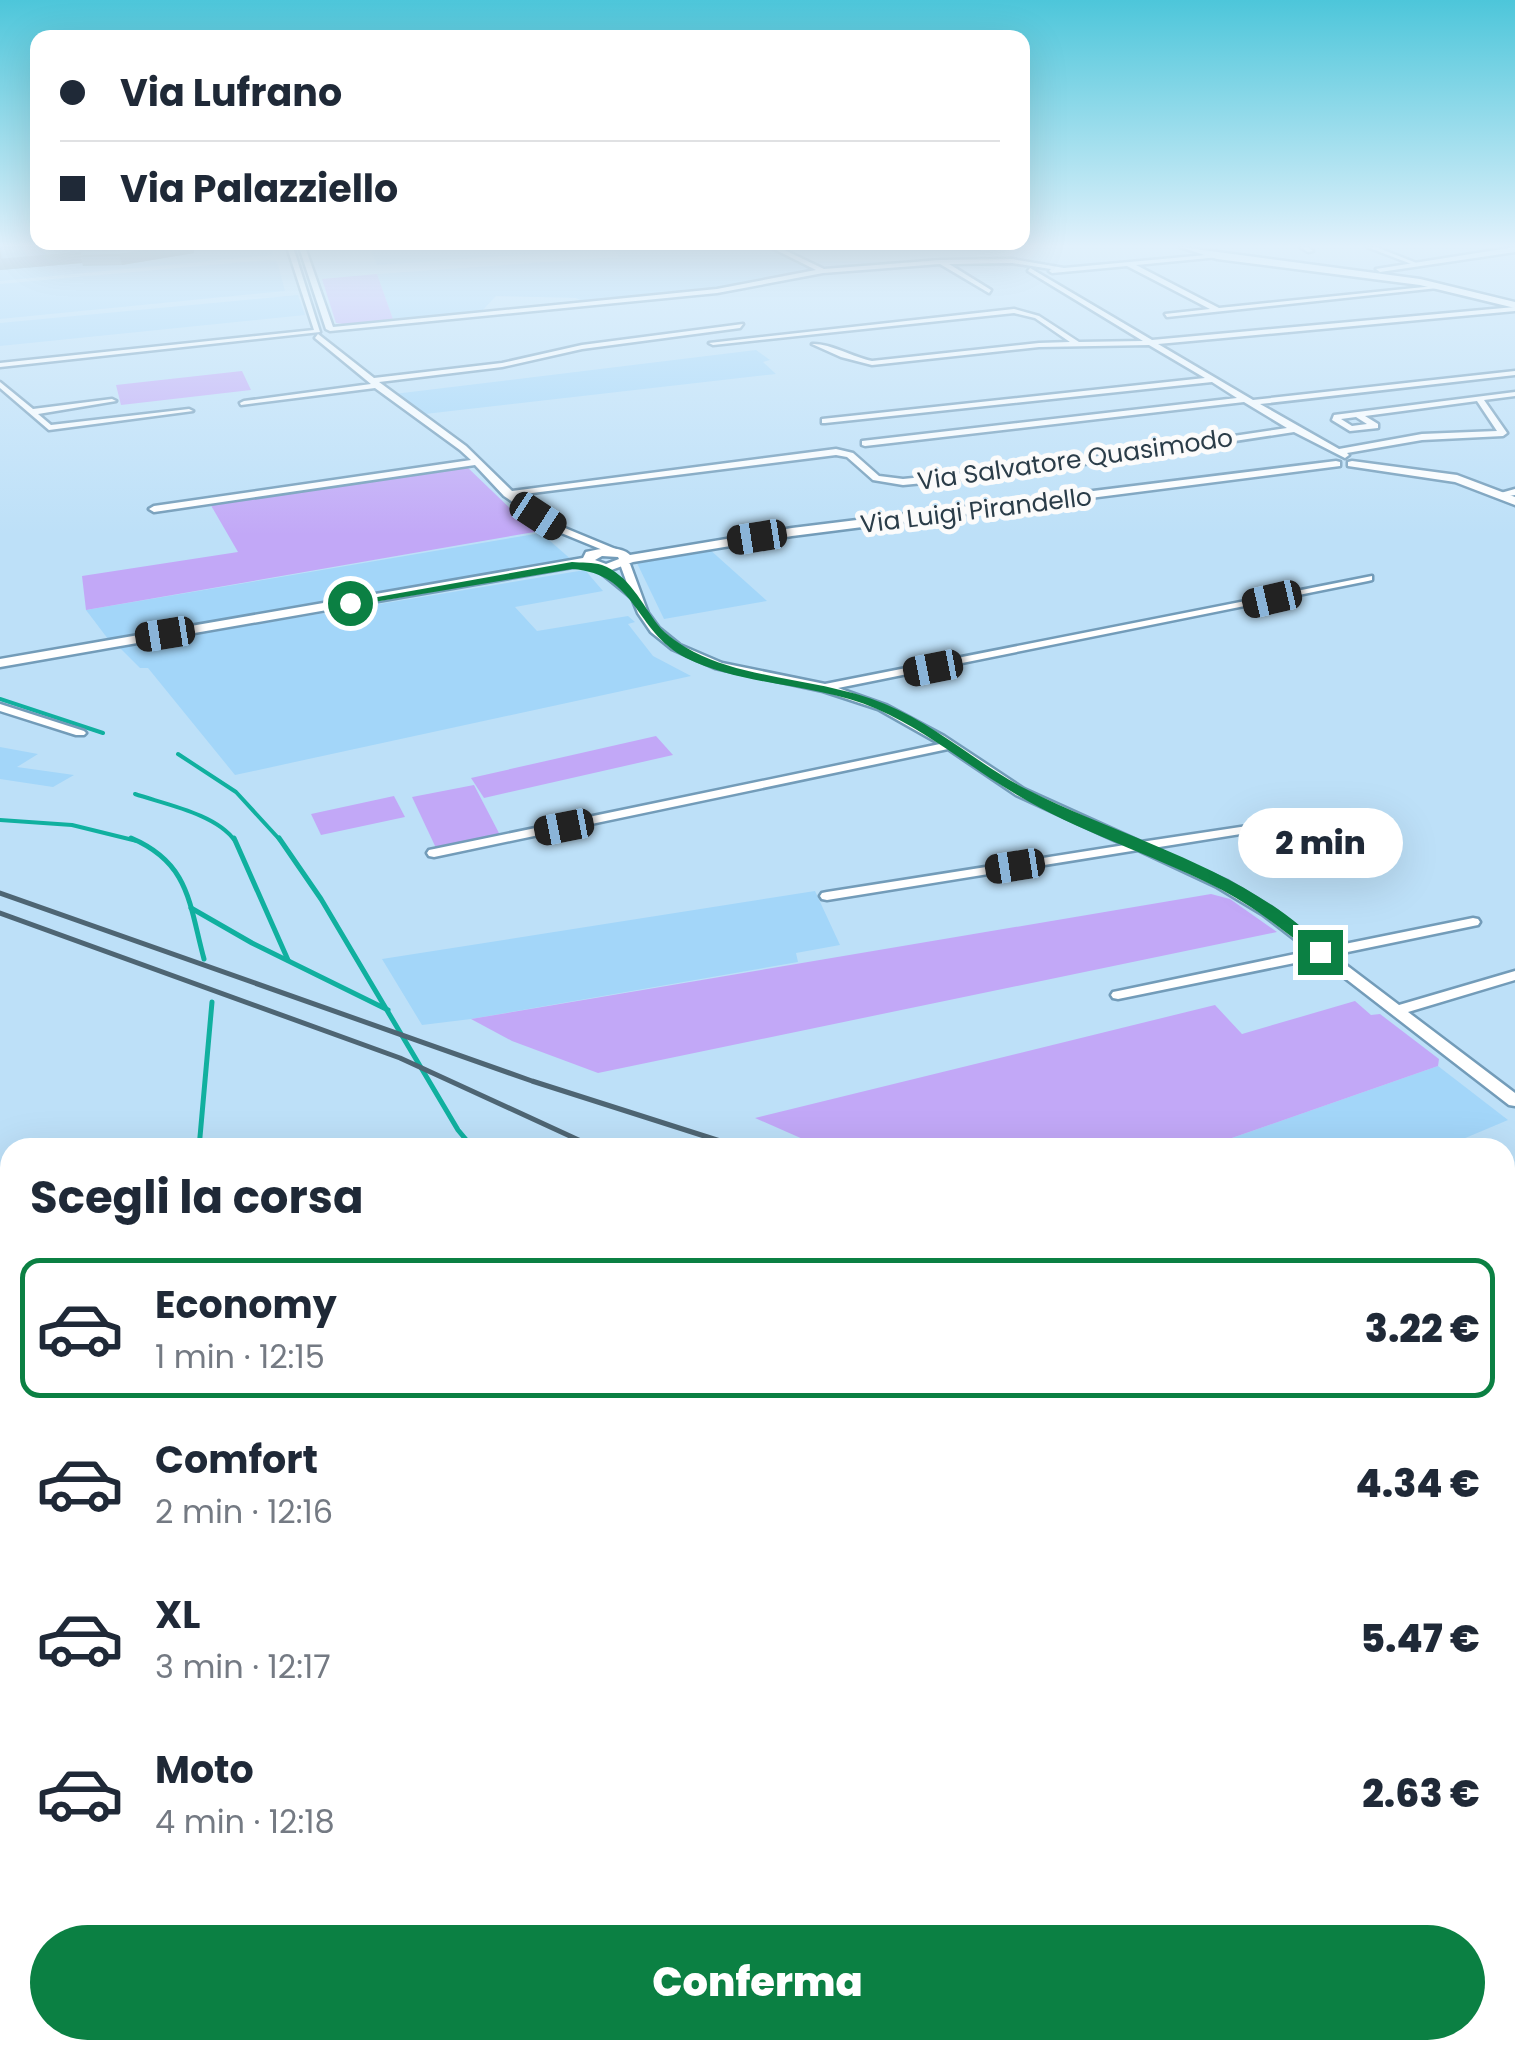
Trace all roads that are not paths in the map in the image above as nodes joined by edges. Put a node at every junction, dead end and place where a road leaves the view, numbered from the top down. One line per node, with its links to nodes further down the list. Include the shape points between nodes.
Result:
1 (221, 343): 7 (street)
2 (340, 343): 10 (street)
3 (605, 343): 10 (street)
4 (1076, 343): 6 (street, via 872,363)
5 (1157, 343): 9 (street)
6 (816, 344)
7 (0, 365)
8 (1515, 373): 15 (street)
9 (1212, 380): 15 (street); 20 (street)
10 (374, 383): 16 (street); 24 (street)
11 (0, 384): 18 (street)
12 (1515, 394): 13 (street)
13 (1479, 399): 19 (street); 23 (street, via 1503,433 1422,437)
14 (112, 401): 18 (street)
15 (1249, 401): 21 (street); 22 (street)
16 (244, 402)
17 (189, 410): 18 (street, via 49,428)
18 (31, 412)
19 (1357, 414)
20 (825, 421)
21 (1295, 429): 23 (street); 26 (street, Via Salvatore Quasimodo, via 902,482 876,478 850,455 831,452)
22 (865, 443)
23 (1341, 457): 25 (street, Via Luigi Pirandello); 30 (street, Via Luigi Pirandello, via 1300,468)
24 (477, 462): 26 (street); 28 (street)
25 (1508, 493): 27 (street, Via Luigi Pirandello)
26 (507, 494): 29 (street)
27 (1515, 501)
28 (154, 509)
29 (556, 528): 30 (street); 31 (street)
30 (622, 557): 31 (street, Via Luigi Pirandello); 33 (street)
31 (592, 563): 33 (street); 34 (street, Via Luigi Pirandello)
32 (1368, 578): 35 (street)
33 (636, 597): 35 (street, via 654,630 691,655)
34 (0, 663)
35 (826, 688): 38 (street, via 882,707)
36 (0, 707): 37 (street)
37 (80, 733)
38 (951, 745): 40 (street, via 1020,792); 41 (street)
39 (1316, 818): 40 (street)
40 (1138, 846): 42 (street); 44 (street, via 1242,895)
41 (434, 853)
42 (827, 896)
43 (1473, 922): 44 (street)
44 (1320, 952): 46 (street); 47 (street)
45 (1515, 976): 47 (street)
46 (1118, 995)
47 (1398, 1010): 48 (street)
48 (1515, 1100)

